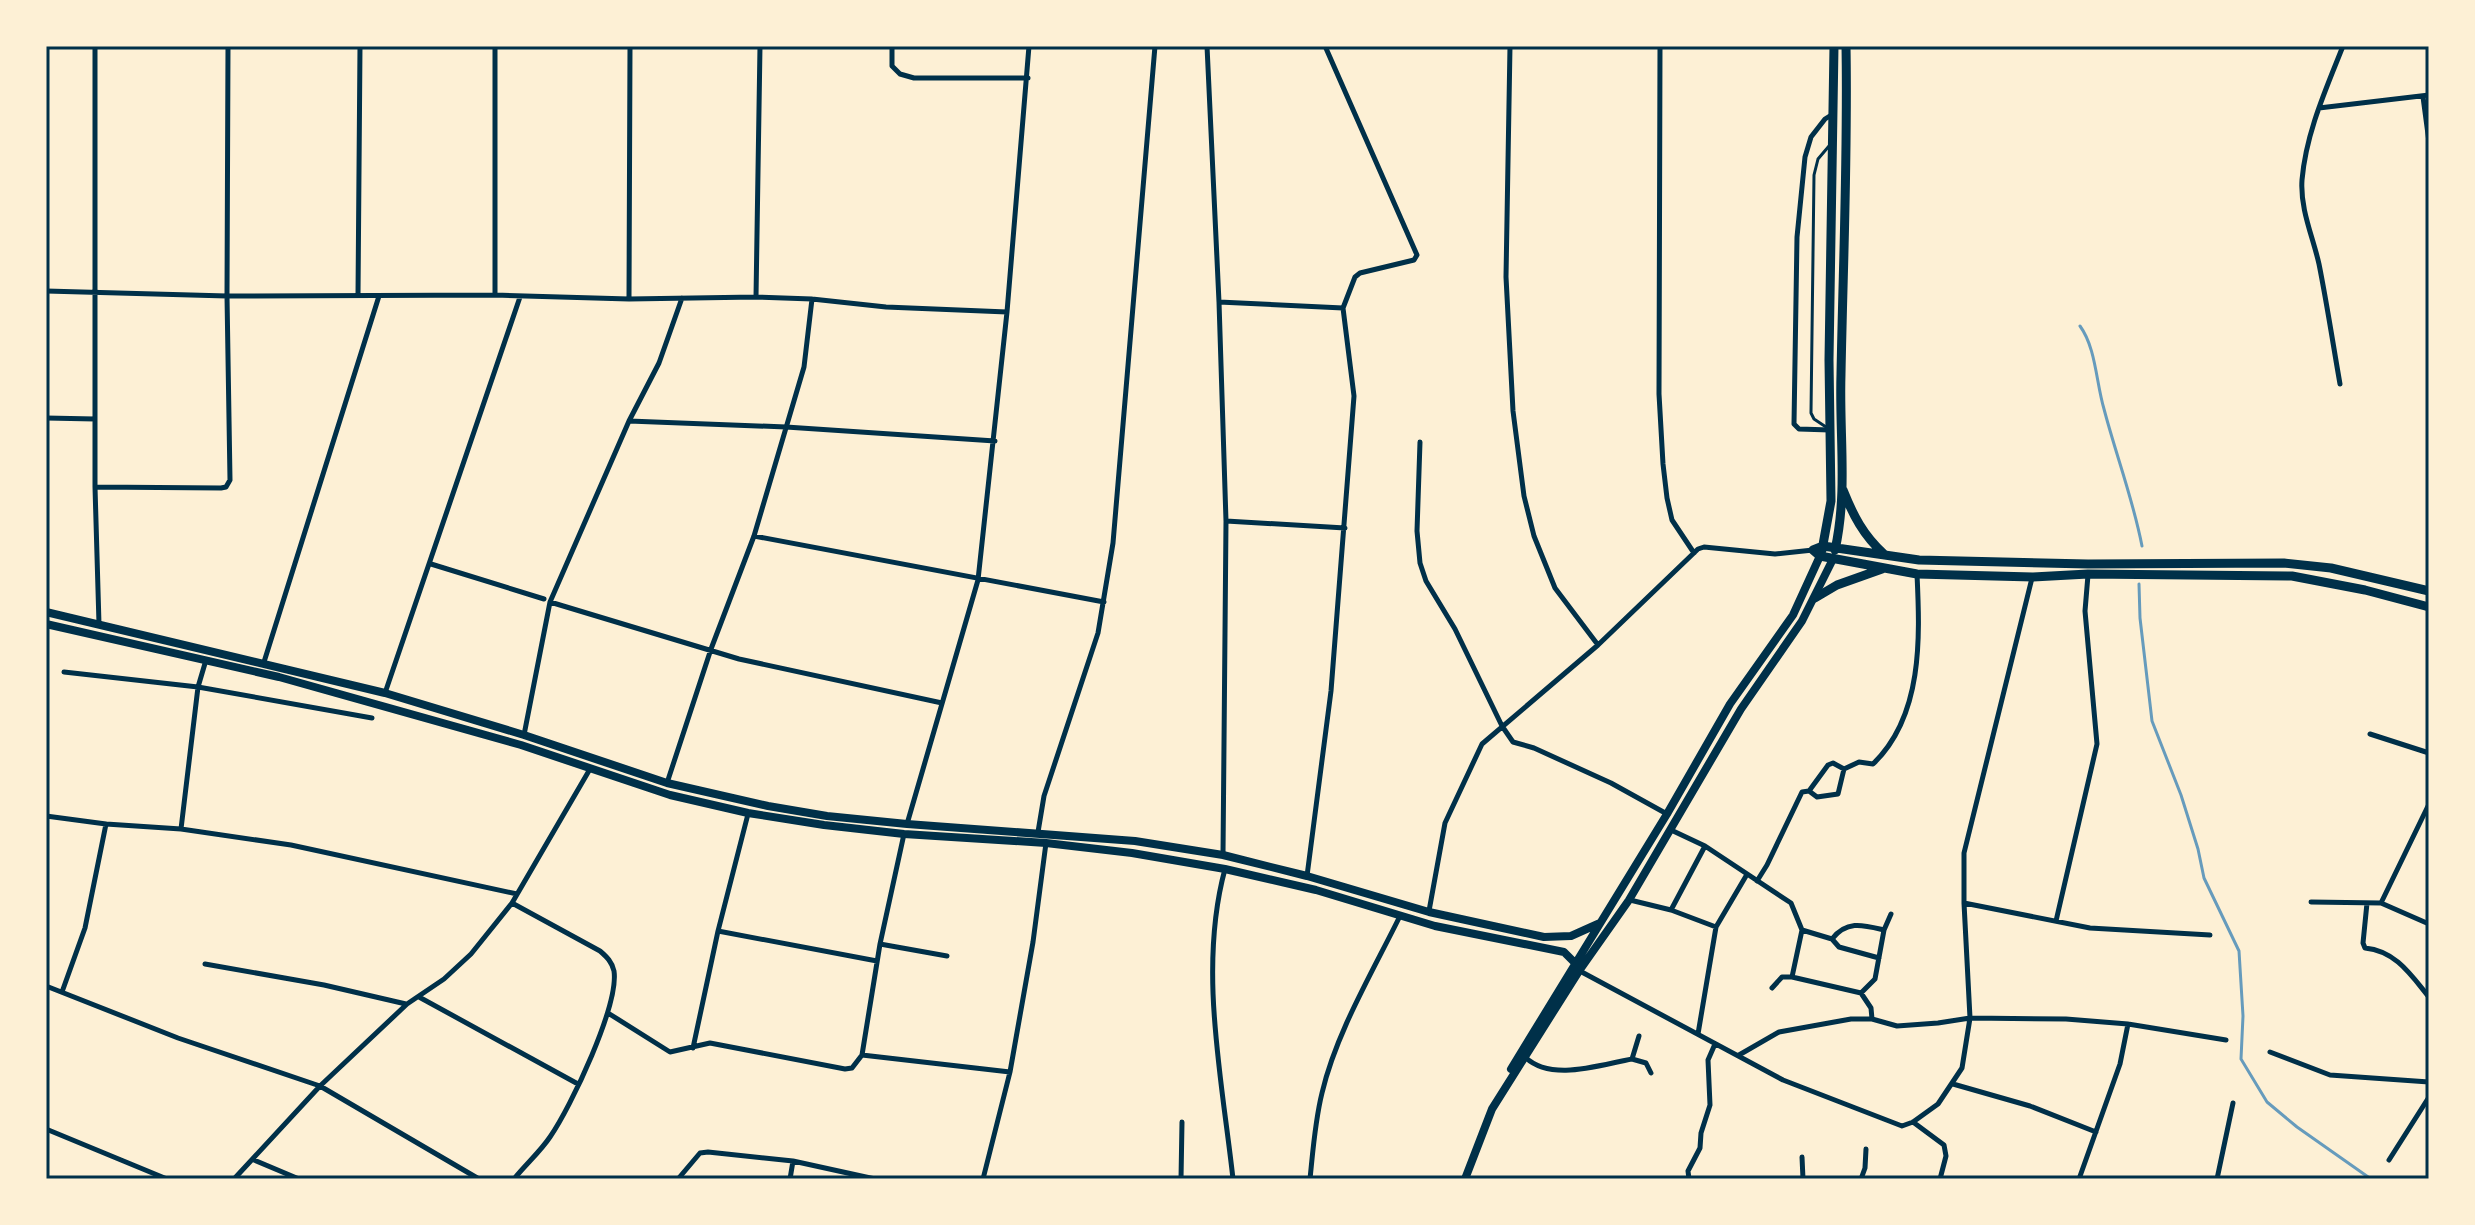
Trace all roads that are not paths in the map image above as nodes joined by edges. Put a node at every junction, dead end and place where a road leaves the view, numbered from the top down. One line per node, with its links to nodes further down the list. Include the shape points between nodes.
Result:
1 (95, 46): 24 (street)
2 (228, 46): 26 (street)
3 (360, 46): 27 (street)
4 (495, 46): 25 (street)
5 (630, 46): 32 (street)
6 (760, 46): 30 (street)
7 (892, 46): 17 (street, via 892,66 914,78)
8 (1029, 46): 17 (street)
9 (1155, 46): 64 (street)
10 (1207, 46): 34 (street)
11 (1325, 46): 35 (street, via 1417,255 1360,273)
12 (1510, 46): 69 (street, via 1506,277 1513,411 1524,496 1555,588)
13 (1660, 46): 52 (street, via 1663,464 1672,520)
14 (1834, 46): 20 (main road)
15 (1846, 46): 46 (main road)
16 (2343, 46): 19 (street)
17 (1028, 78): 36 (street)
18 (2426, 96): 19 (street); 22 (street)
19 (2319, 108): 37 (street, via 2302,183)
20 (1834, 114): 21 (main road); 42 (street, via 1811,137 1805,157 1797,237 1794,392 1794,424 1799,429)
21 (1834, 140): 42 (main road); 42 (lane, via 1818,159 1814,175 1811,413)
22 (2429, 142)
23 (46, 291): 24 (street)
24 (94, 292): 26 (street); 39 (street)
25 (495, 295): 28 (street); 29 (street)
26 (227, 296): 27 (street); 45 (street, via 229,484)
27 (358, 296): 28 (street)
28 (379, 296): 72 (street)
29 (520, 297): 32 (street); 55 (street)
30 (756, 297): 31 (street); 33 (street)
31 (682, 298): 32 (street); 40 (street, via 659,363)
32 (629, 299)
33 (812, 299): 36 (street); 41 (street, via 804,367)
34 (1219, 302): 35 (street); 47 (street)
35 (1343, 308): 48 (street, via 1354,396)
36 (1007, 312): 43 (street)
37 (2340, 384)
38 (46, 418): 39 (street)
39 (95, 419): 45 (street)
40 (629, 421): 41 (street); 63 (street)
41 (786, 427): 43 (street); 49 (street)
42 (1830, 430): 51 (main road, via 1831,501)
43 (995, 441): 60 (street)
44 (1420, 442): 78 (street, via 1420,563)
45 (95, 487): 68 (street)
46 (1842, 487): 50 (main road); 53 (main road, via 1859,526)
47 (1226, 521): 48 (street); 99 (street)
48 (1345, 528): 101 (street)
49 (754, 536): 60 (street); 70 (street)
50 (1836, 546): 51 (main road); 53 (main road); 54 (main road)
51 (1819, 551): 52 (street, via 1775,554 1704,547); 54 (main road); 88 (main road, via 1793,615 1730,704)
52 (1694, 553): 69 (street)
53 (1886, 556): 61 (main road, via 2088,564 2284,563 2331,568)
54 (1833, 559): 56 (main road); 62 (main road)
55 (431, 564): 63 (street); 75 (street)
56 (1884, 569): 57 (main road); 62 (main road)
57 (1917, 574): 59 (main road); 83 (street, via 1918,658 1911,698 1873,764 1859,762)
58 (2088, 574): 59 (main road); 65 (main road, via 2292,576); 115 (street, via 2085,611 2097,744)
59 (2033, 577): 108 (street, via 1964,853)
60 (978, 580): 64 (street); 76 (street)
61 (2429, 591)
62 (1815, 598): 94 (main road, via 1734,719)
63 (547, 600): 70 (street); 80 (street)
64 (1104, 602): 95 (street, via 1044,796)
65 (2429, 607)
66 (46, 612): 68 (main road)
67 (46, 624): 71 (main road)
68 (99, 625): 72 (main road)
69 (1598, 645): 78 (street)
70 (711, 649): 76 (street); 84 (street)
71 (206, 659): 74 (street); 82 (main road, via 395,708)
72 (264, 662): 75 (main road)
73 (64, 672): 74 (street)
74 (198, 687): 77 (street); 93 (street)
75 (385, 693): 80 (main road)
76 (942, 703): 92 (street)
77 (372, 718)
78 (1502, 726): 88 (street, via 1513,742 1611,783); 112 (street, via 1482,744 1445,823)
79 (2370, 734): 81 (street)
80 (524, 735): 84 (main road)
81 (2429, 753)
82 (590, 769): 87 (main road); 104 (street)
83 (1844, 769): 85 (street, via 1828,765); 85 (street, via 1838,794 1817,797)
84 (667, 783): 90 (main road)
85 (1809, 791): 103 (street, via 1797,797)
86 (2429, 804): 110 (street)
87 (748, 813): 90 (main road); 121 (street)
88 (1667, 814): 116 (main road)
89 (46, 816): 91 (street)
90 (796, 816): 92 (main road); 96 (main road)
91 (106, 824): 93 (street); 136 (street, via 85,928)
92 (907, 824): 95 (main road)
93 (181, 829): 104 (street, via 291,845)
94 (1671, 830): 98 (street); 105 (main road)
95 (1038, 832): 99 (main road)
96 (904, 834): 97 (main road); 125 (street)
97 (1046, 843): 100 (main road); 155 (street)
98 (1705, 846): 102 (street); 111 (street)
99 (1223, 855): 101 (main road)
100 (1225, 869): 114 (main road); 182 (street, via 1211,966)
101 (1307, 876): 112 (main road)
102 (1747, 876): 103 (street); 118 (street)
103 (1757, 881): 119 (street, via 1791,903)
104 (517, 894): 107 (street)
105 (1629, 900): 111 (street); 127 (main road)
106 (2311, 902): 109 (street)
107 (512, 903): 138 (street, via 471,954); 141 (street, via 607,956 614,969)
108 (1964, 903): 115 (street); 142 (street)
109 (2367, 903): 110 (street); 139 (street, via 2365,948 2400,962)
110 (2381, 903): 117 (street)
111 (1671, 910): 118 (street)
112 (1429, 912): 123 (main road, via 1544,937)
113 (1891, 914): 120 (street)
114 (1400, 916): 126 (main road); 183 (street, via 1323,1089)
115 (2056, 921): 122 (street)
116 (1600, 923): 123 (main road); 127 (main road)
117 (2429, 924)
118 (1716, 927): 145 (street)
119 (1802, 930): 124 (street); 133 (street)
120 (1884, 930): 124 (street, via 1854,925 1841,928); 129 (street)
121 (718, 931): 130 (street); 149 (street)
122 (2210, 935)
123 (1571, 936): 127 (main road)
124 (1832, 939): 129 (street, via 1839,947)
125 (880, 944): 128 (street); 130 (street)
126 (1564, 952): 127 (main road); 132 (main road)
127 (1588, 953): 132 (main road)
128 (947, 956)
129 (1879, 958): 137 (street, via 1875,979)
130 (877, 961): 151 (street)
131 (205, 964): 140 (street)
132 (1576, 967): 145 (street); 153 (main road); 184 (main road, via 1488,1106)
133 (1792, 977): 135 (street, via 1782,977); 137 (street)
134 (46, 986): 136 (street)
135 (1772, 988)
136 (62, 992): 160 (street)
137 (1861, 993): 143 (street)
138 (419, 997): 140 (street); 158 (street)
139 (2429, 997)
140 (407, 1004): 160 (street)
141 (608, 1013): 149 (street, via 665,1050); 158 (street)
142 (1970, 1018): 143 (street, via 1897,1026); 144 (street); 159 (street, via 1962,1068)
143 (1872, 1019): 152 (street, via 1779,1032)
144 (2128, 1024): 147 (street); 166 (street)
145 (1698, 1034): 148 (street)
146 (1639, 1036): 154 (street)
147 (2226, 1040)
148 (1715, 1044): 152 (street); 185 (street, via 1708,1060 1710,1105)
149 (693, 1048): 151 (street, via 716,1044 845,1069)
150 (2270, 1052): 157 (street, via 2330,1075)
151 (862, 1055): 155 (street)
152 (1739, 1055): 164 (street, via 1783,1080 1902,1126)
153 (1525, 1057): 154 (street, via 1545,1070); 184 (main road, via 1492,1109)
154 (1632, 1059): 156 (street, via 1646,1063)
155 (1010, 1072): 180 (street)
156 (1651, 1073)
157 (2429, 1082)
158 (578, 1084): 176 (street, via 549,1138)
159 (1953, 1084): 164 (street, via 1938,1104); 166 (street)
160 (320, 1086): 169 (street); 175 (street)
161 (2429, 1097): 170 (street)
162 (2233, 1103): 190 (street)
163 (1182, 1122): 181 (street)
164 (1913, 1122): 188 (street, via 1944,1145)
165 (46, 1129): 172 (street)
166 (2096, 1132): 189 (street)
167 (1866, 1149): 187 (street)
168 (1802, 1157): 186 (street)
169 (254, 1160): 173 (street); 174 (street)
170 (2389, 1160)
171 (793, 1161): 177 (street, via 700,1153); 178 (street); 179 (street)
172 (167, 1179)
173 (234, 1179)
174 (299, 1179)
175 (479, 1179)
176 (514, 1179)
177 (678, 1179)
178 (790, 1179)
179 (875, 1179)
180 (983, 1179)
181 (1181, 1179)
182 (1233, 1179)
183 (1310, 1179)
184 (1462, 1179)
185 (1689, 1179)
186 (1803, 1179)
187 (1861, 1179)
188 (1940, 1179)
189 (2079, 1179)
190 (2217, 1179)

